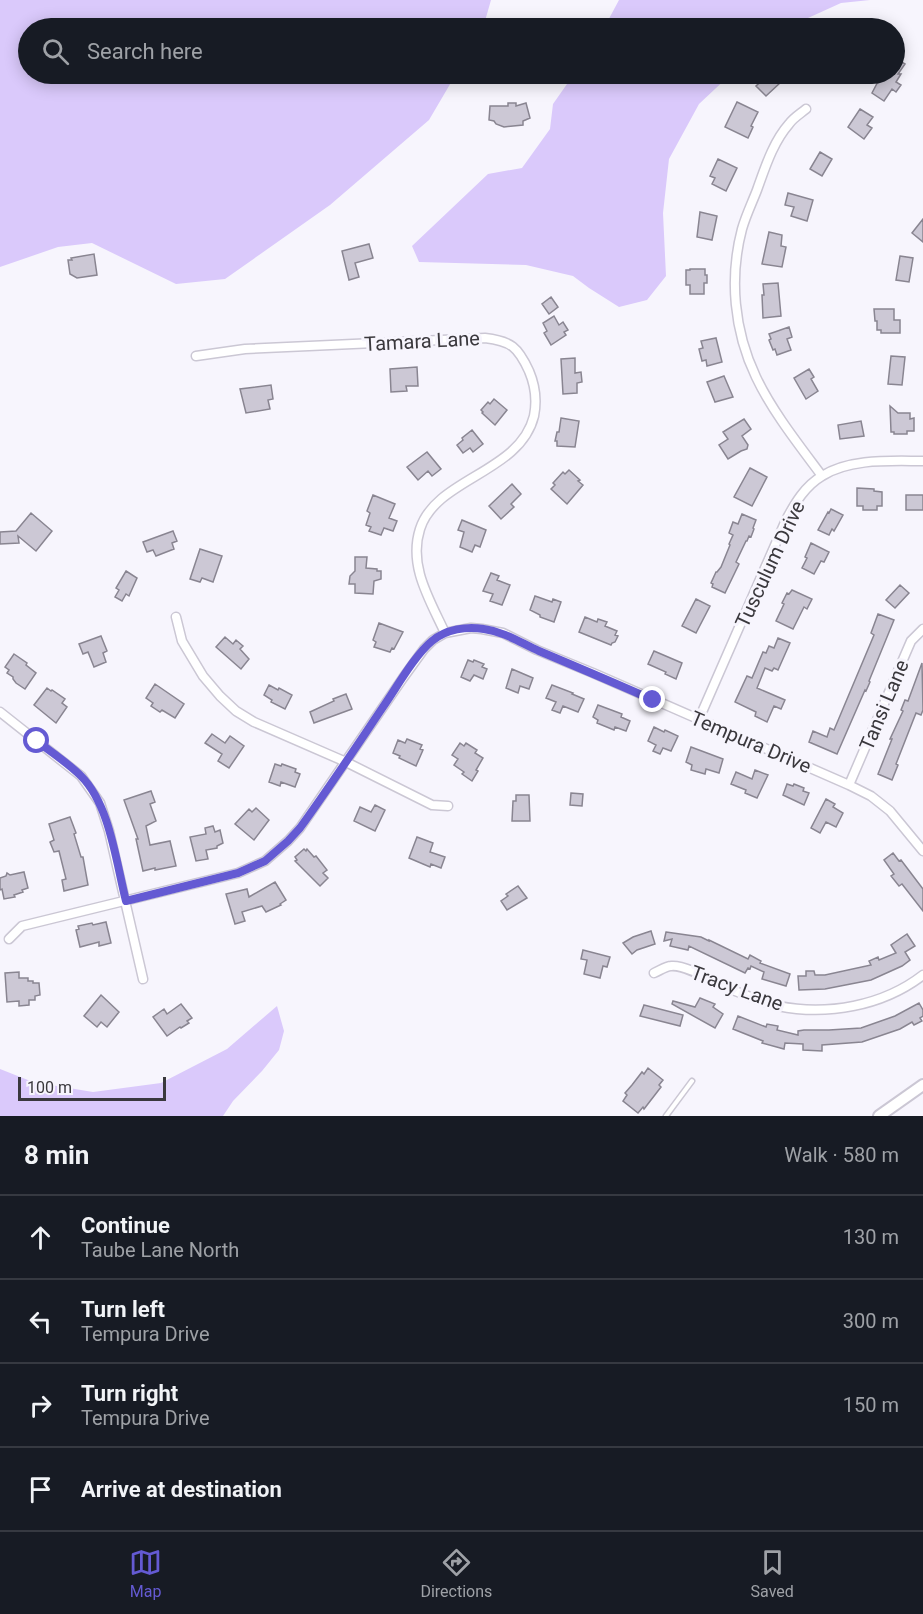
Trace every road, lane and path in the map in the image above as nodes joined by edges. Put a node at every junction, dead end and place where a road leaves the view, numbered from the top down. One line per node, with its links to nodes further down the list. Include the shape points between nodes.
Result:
1 (806, 109): 4 (street, via 789,123 768,161 742,229 734,280 735,304 756,377)
2 (196, 356): 7 (street, Tamara Lane, via 245,349 485,338 500,339 515,347 535,389 536,407 524,440 439,501 428,512 419,531 417,566)
3 (923, 461): 4 (street, Tusculum Drive, via 862,464)
4 (822, 476): 9 (street, Tusculum Drive, via 808,487 786,519)
5 (176, 617): 10 (street, via 182,641 203,676 236,711)
6 (923, 629): 11 (street, Tansi Lane, via 911,641)
7 (445, 633): 9 (street, Tempura Drive, via 471,628 503,633); 10 (street, Tempura Drive, via 424,649)
8 (0, 712): 14 (street, via 81,776 94,793 105,818)
9 (699, 719): 11 (street, Tempura Drive)
10 (346, 762): 12 (street, via 432,804); 14 (street, Tempura Drive, via 300,828 265,861 238,873)
11 (849, 785): 13 (street, Tempura Drive, via 890,811)
12 (448, 807)
13 (923, 851)
14 (126, 901): 15 (street, Tempura Drive, via 22,926); 18 (street)
15 (9, 939)
16 (654, 973): 17 (street, Tracy Lane, via 672,966 682,968 777,1006 803,1009 861,1004 892,994)
17 (923, 975)
18 (143, 979)
19 (692, 1081): 21 (lane)
20 (923, 1084): 22 (street)
21 (666, 1116)
22 (879, 1116)

